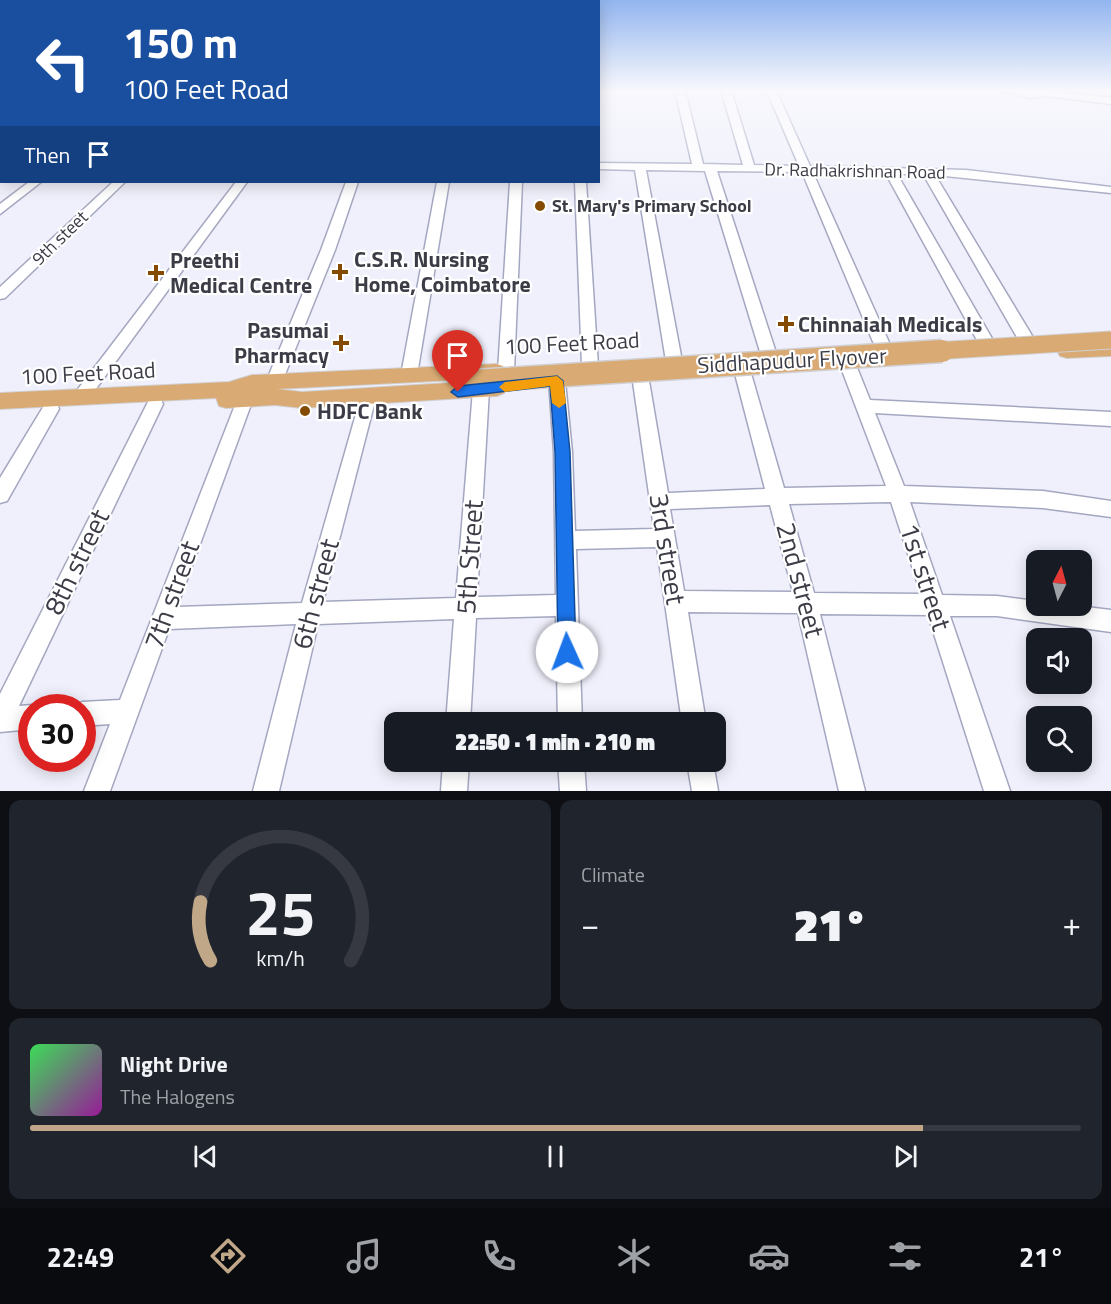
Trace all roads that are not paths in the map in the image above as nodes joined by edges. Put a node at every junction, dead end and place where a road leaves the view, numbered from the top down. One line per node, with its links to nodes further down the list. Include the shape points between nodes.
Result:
1 (691, 127): 6 (street)
2 (737, 127): 7 (street)
3 (788, 127): 8 (street)
4 (600, 166): 5 (street, Dr. Radhakrishnan Road)
5 (640, 167): 6 (street, Dr. Radhakrishnan Road); 27 (street)
6 (704, 168): 7 (street, Dr. Radhakrishnan Road); 28 (street)
7 (750, 169): 8 (street, Dr. Radhakrishnan Road)
8 (807, 169): 9 (street, Dr. Radhakrishnan Road); 25 (street)
9 (890, 171): 10 (street, Dr. Radhakrishnan Road); 24 (street)
10 (927, 171): 18 (street, Dr. Radhakrishnan Road); 22 (street)
11 (34, 183): 19 (street)
12 (118, 183): 20 (street, 9th steet)
13 (240, 183): 39 (street)
14 (352, 183): 37 (street)
15 (442, 183): 33 (street)
16 (516, 183): 32 (street)
17 (580, 183): 30 (street)
18 (1111, 190)
19 (0, 210)
20 (0, 296)
21 (1111, 332): 22 (main road, 100 Feet Road)
22 (1026, 339): 24 (main road, 100 Feet Road)
23 (1111, 340): 36 (main road, Siddhapudur Flyover, bridge)
24 (986, 342): 25 (main road, 100 Feet Road)
25 (884, 349): 28 (main road, 100 Feet Road)
26 (1111, 349): 29 (main road, 100 Feet Road)
27 (674, 361): 28 (main road, 100 Feet Road); 30 (main road, 100 Feet Road)
28 (771, 362): 29 (main road, 100 Feet Road); 31 (main road, 100 Feet Road)
29 (848, 365): 43 (street, 1st street)
30 (590, 366): 32 (main road, 100 Feet Road)
31 (742, 370): 34 (main road, 100 Feet Road); 49 (street, 2nd street)
32 (506, 371): 33 (main road, 100 Feet Road)
33 (409, 375): 37 (main road, 100 Feet Road)
34 (640, 375): 35 (main road, 100 Feet Road); 50 (street, 3rd street)
35 (557, 381): 36 (main road, 100 Feet Road); 53 (street)
36 (477, 386): 37 (main road, Siddhapudur Flyover, via 300,395); 37 (main road, Siddhapudur Flyover, via 452,380); 40 (main road, 100 Feet Road); 58 (street, 5th Street)
37 (274, 389): 38 (main road, Siddhapudur Flyover); 40 (main road, 100 Feet Road, via 302,400)
38 (237, 394): 39 (main road, 100 Feet Road); 42 (main road, 100 Feet Road); 60 (street, 7th street)
39 (81, 397): 41 (main road, 100 Feet Road)
40 (368, 397): 59 (street, 6th street)
41 (0, 401)
42 (155, 404): 44 (main road, 100 Feet Road); 68 (street, 8th street)
43 (866, 406): 46 (street); 47 (street, 1st street)
44 (51, 409): 45 (main road, 100 Feet Road); 48 (street)
45 (0, 411)
46 (1111, 419)
47 (898, 493): 49 (street); 51 (street, via 1024,498); 55 (street, 1st street)
48 (0, 495)
49 (778, 497): 50 (street); 57 (street, 2nd street)
50 (659, 501): 52 (street, 3rd street)
51 (1111, 509)
52 (665, 538): 53 (street); 54 (street, 3rd street)
53 (565, 540): 56 (street)
54 (675, 601): 57 (street); 65 (street, 3rd street)
55 (934, 604): 57 (street); 61 (street, via 997,606); 78 (street, 1st street)
56 (565, 605): 58 (street); 64 (street)
57 (807, 605): 77 (street, 2nd street)
58 (466, 609): 59 (street); 63 (street, 5th Street)
59 (310, 612): 60 (street); 73 (street, 6th street)
60 (163, 618): 62 (street, 7th street)
61 (1111, 621)
62 (129, 711): 66 (street); 72 (street, 7th street)
63 (459, 712)
64 (570, 712)
65 (692, 712)
66 (96, 713)
67 (18, 718): 68 (street)
68 (0, 720)
69 (455, 772): 74 (street)
70 (572, 772): 75 (street)
71 (702, 772): 76 (street)
72 (97, 791)
73 (266, 791)
74 (454, 791)
75 (573, 791)
76 (705, 791)
77 (852, 791)
78 (997, 791)

